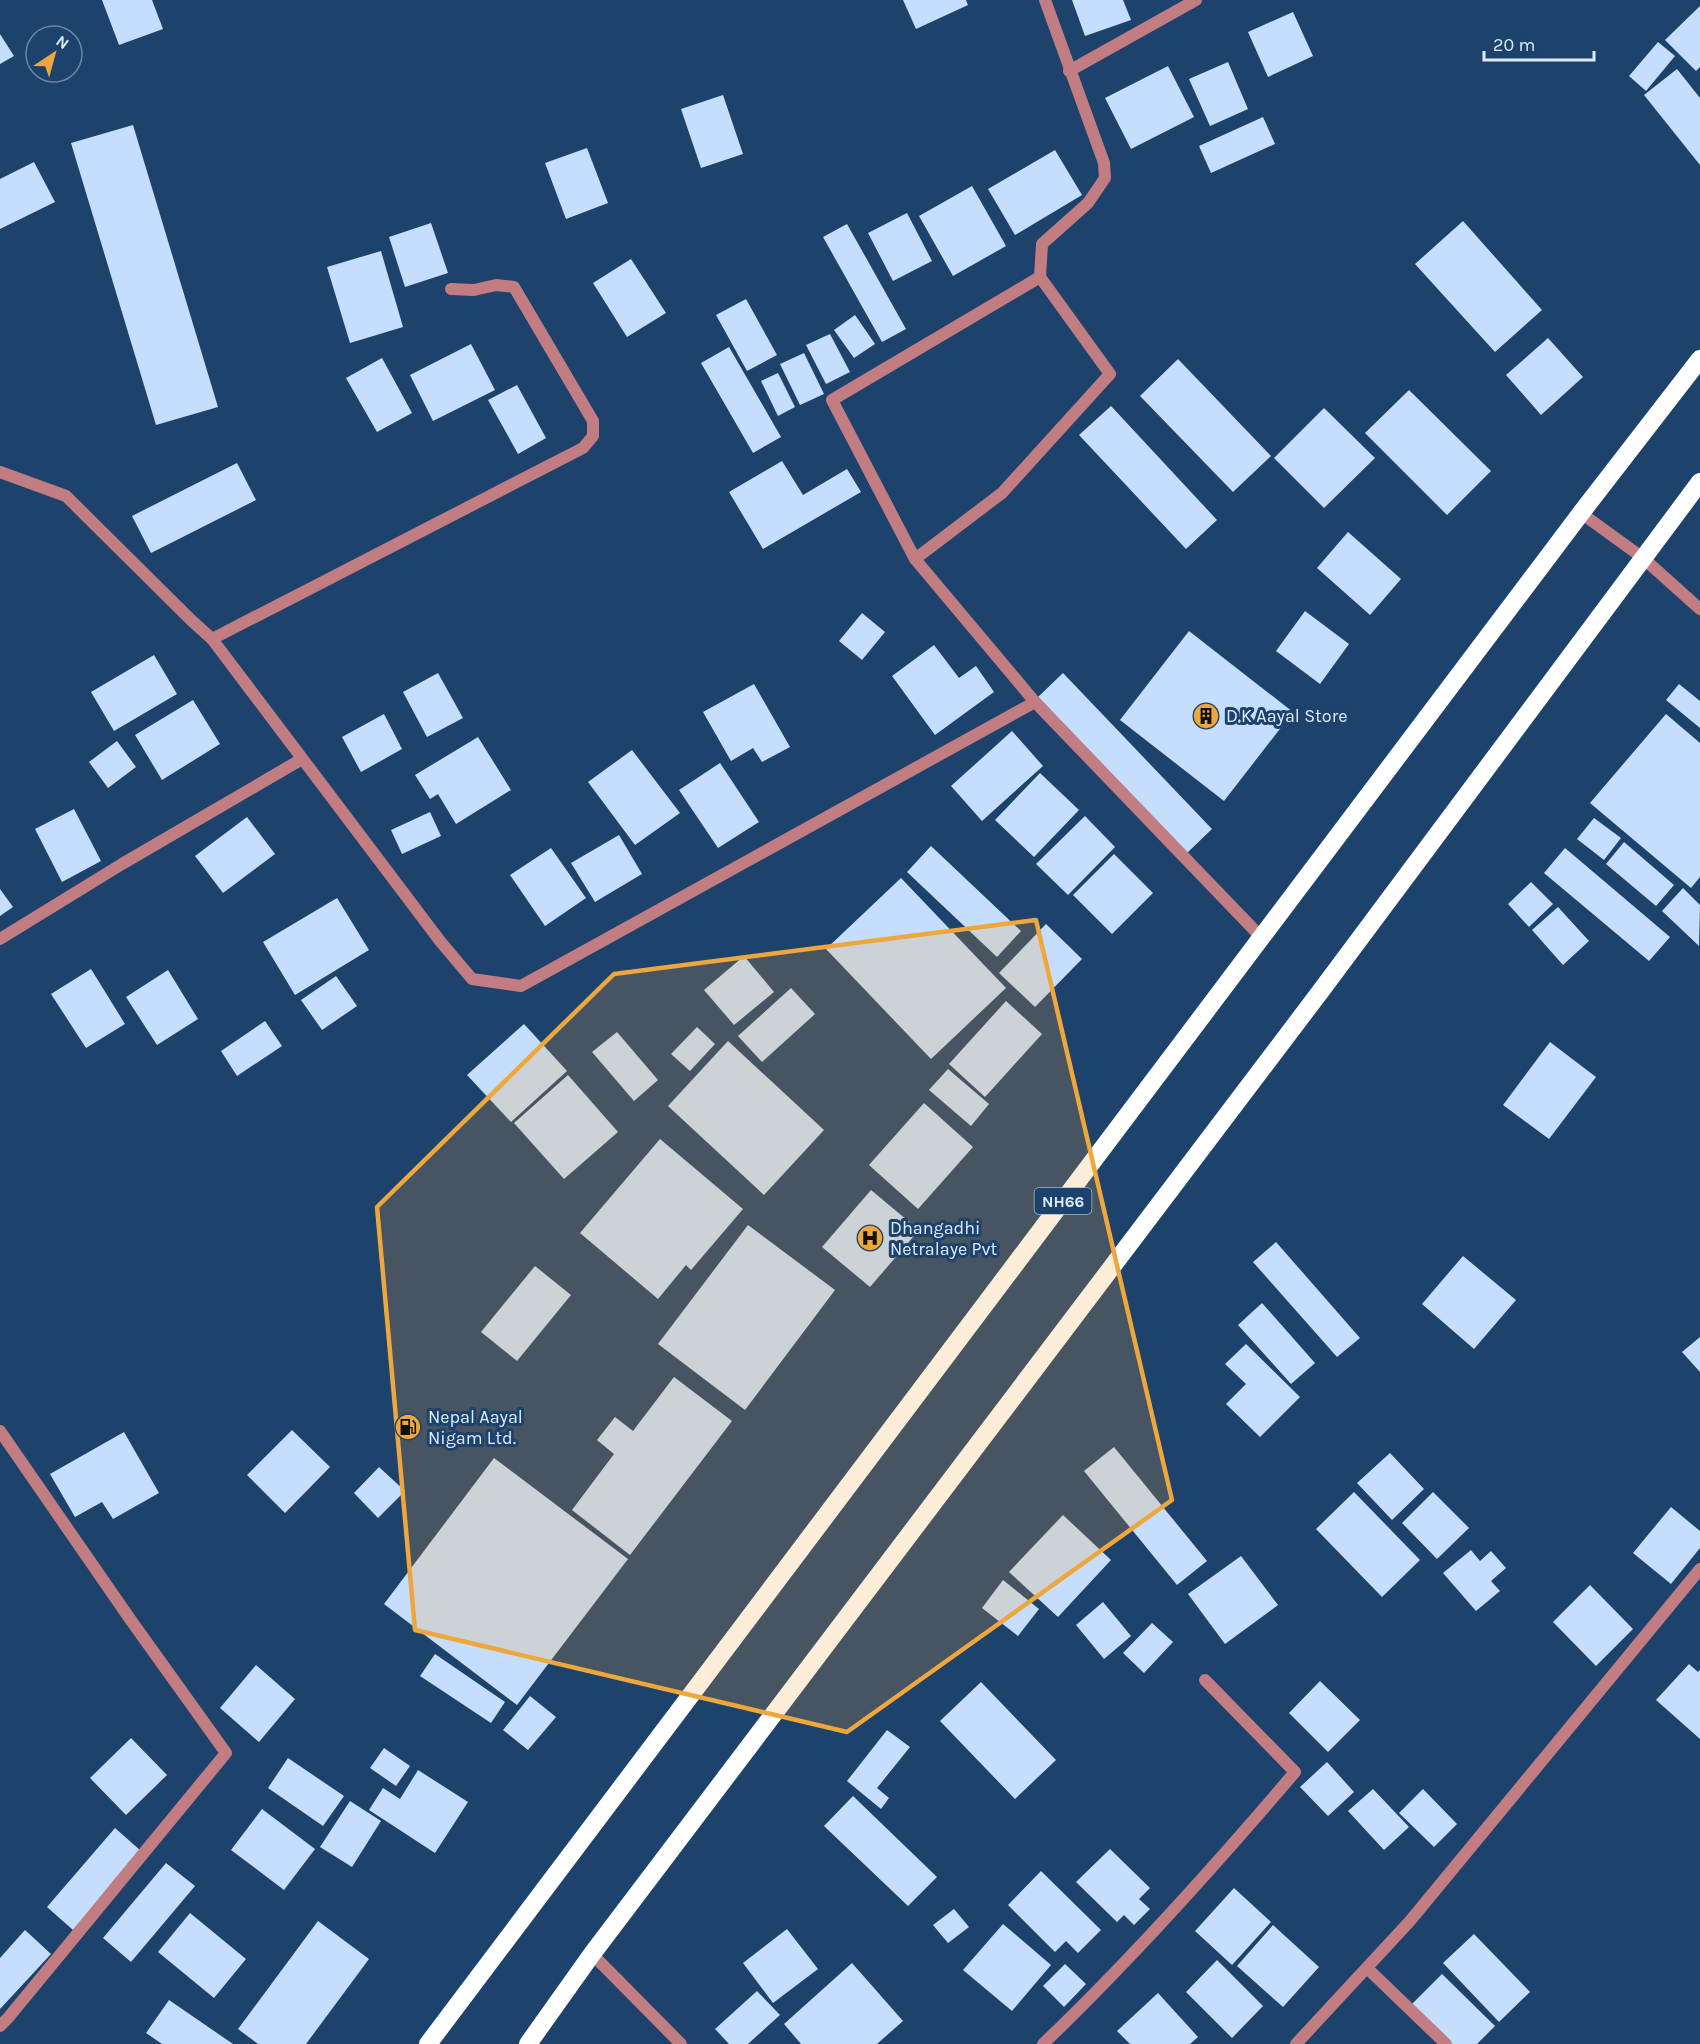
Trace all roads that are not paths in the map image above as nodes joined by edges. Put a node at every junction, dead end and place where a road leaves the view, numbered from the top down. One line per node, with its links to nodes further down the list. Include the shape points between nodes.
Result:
1 (1045, 0): 3 (street)
2 (1196, 0): 3 (street)
3 (1069, 71): 4 (street, via 1104,163 1105,178 1088,203 1042,244)
4 (1040, 277): 11 (street, via 1110,374 1002,493); 11 (street, via 832,400)
5 (451, 289): 13 (street, via 514,286 593,421 593,436 583,448)
6 (1700, 359): 9 (highway, NH66)
7 (0, 472): 13 (street, via 66,496)
8 (1700, 482): 10 (highway)
9 (1581, 513): 10 (street); 16 (highway, NH66)
10 (1643, 558): 12 (street); 21 (highway)
11 (915, 559): 14 (street)
12 (1700, 609)
13 (212, 639): 15 (street)
14 (1035, 702): 15 (street, via 521,986 472,980); 16 (street)
15 (302, 759): 17 (street)
16 (1261, 937): 24 (highway, NH66)
17 (0, 939)
18 (0, 1431): 23 (street, via 226,1753)
19 (1700, 1569): 22 (street)
20 (1205, 1680): 27 (street, via 1295,1772 1104,1986)
21 (592, 1954): 25 (highway); 26 (street)
22 (1367, 1968): 28 (street); 29 (street)
23 (0, 2026)
24 (428, 2044)
25 (528, 2044)
26 (681, 2044)
27 (1043, 2044)
28 (1296, 2044)
29 (1446, 2044)

